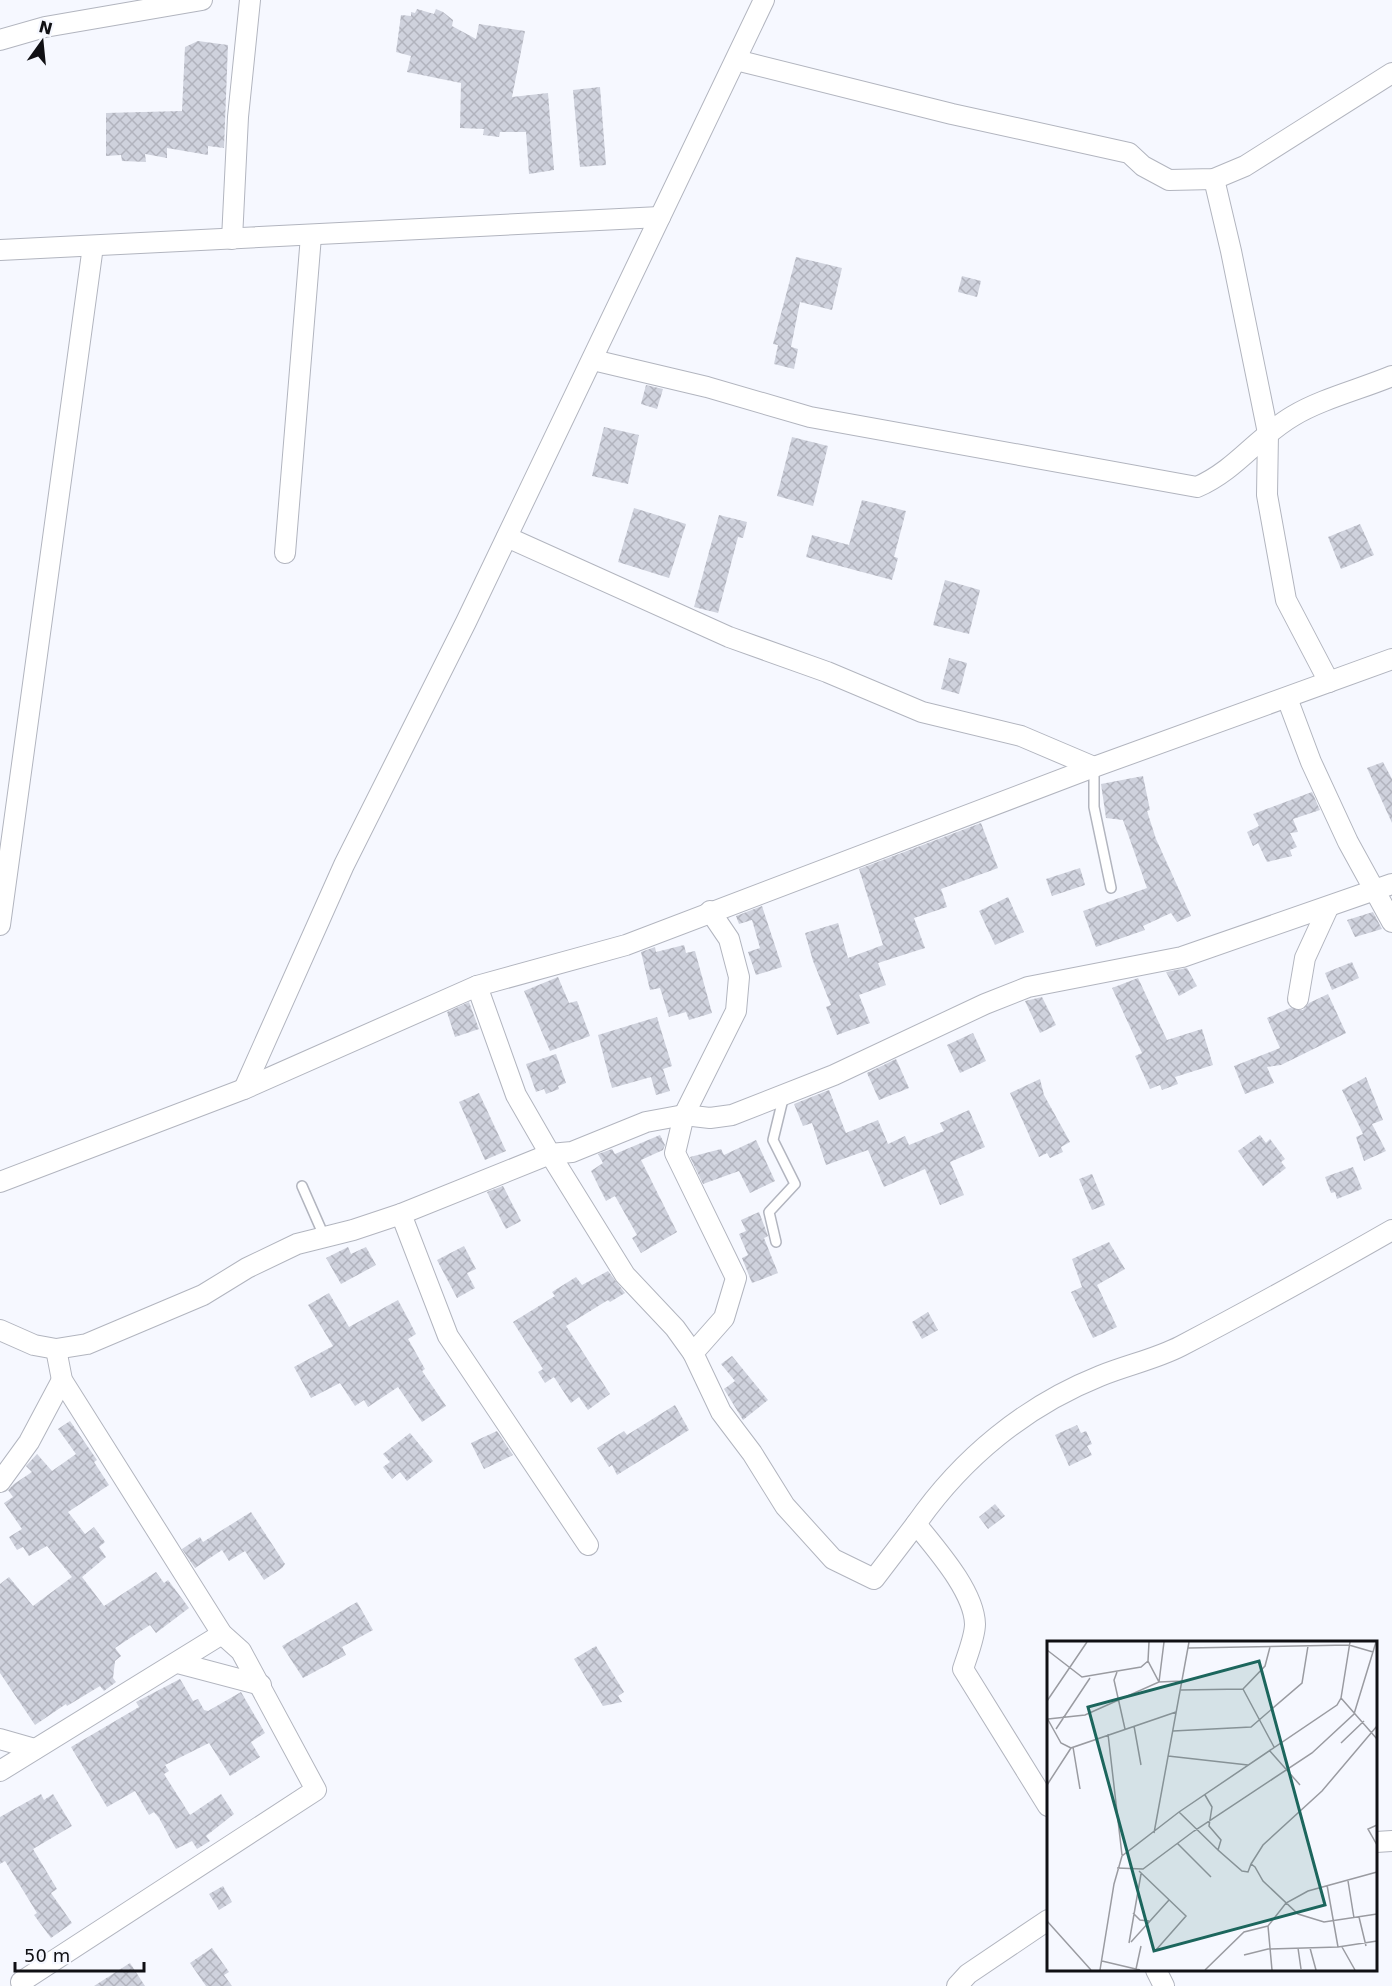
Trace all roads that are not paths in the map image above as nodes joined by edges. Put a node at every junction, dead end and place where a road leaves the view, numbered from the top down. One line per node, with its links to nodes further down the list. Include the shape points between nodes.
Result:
1 (202, 0): 4 (street, via 67,23)
2 (250, 0): 10 (street, via 238,117)
3 (764, 0): 5 (street)
4 (0, 40)
5 (736, 60): 7 (street, via 1129,153 1169,180); 8 (street)
6 (1392, 73): 7 (street, via 1245,166)
7 (1214, 179): 15 (street)
8 (660, 217): 9 (street); 13 (street)
9 (311, 236): 10 (street); 17 (street)
10 (232, 239): 11 (street)
11 (93, 246): 12 (street); 27 (street)
12 (0, 250)
13 (593, 360): 15 (street, via 810,417 1197,487 1220,477); 16 (street)
14 (1392, 376): 15 (street, via 1295,414)
15 (1268, 433): 19 (street, via 1267,495 1286,600)
16 (507, 537): 21 (street, via 729,637 922,712 1021,736); 30 (street, via 344,865)
17 (285, 553)
18 (1392, 659): 19 (street)
19 (1329, 682): 20 (street)
20 (1287, 698): 21 (street); 22 (street, via 1348,842)
21 (1094, 767): 23 (lane, via 1094,807); 25 (street)
22 (1384, 887): 24 (street); 26 (street)
23 (1111, 888)
24 (1328, 908): 29 (street, via 1305,958); 31 (street, via 1182,957 1028,987)
25 (710, 911): 28 (street, via 626,945); 32 (street, via 732,948 739,977 735,1011)
26 (1392, 922)
27 (0, 925)
28 (477, 986): 30 (street); 33 (street, via 516,1095)
29 (1298, 999)
30 (244, 1089): 34 (street)
31 (784, 1095): 32 (street, via 732,1115); 39 (lane, via 773,1140 795,1185 769,1212)
32 (684, 1115): 33 (street, via 646,1122 572,1152); 42 (street, via 675,1153 736,1278 724,1318)
33 (550, 1154): 36 (street); 42 (street, via 625,1275)
34 (0, 1182)
35 (302, 1186): 38 (lane)
36 (401, 1214): 38 (street); 46 (street, via 448,1336)
37 (1392, 1230): 45 (street, via 1179,1347 1098,1377 1042,1406 993,1438 940,1489)
38 (324, 1236): 41 (street, via 297,1244 203,1295 87,1344)
39 (776, 1242)
40 (0, 1330): 41 (street, via 34,1345)
41 (56, 1348): 43 (street)
42 (693, 1353): 45 (street, via 721,1412 785,1506 833,1559 874,1579)
43 (62, 1380): 44 (street, via 29,1442); 47 (street)
44 (0, 1482)
45 (916, 1524): 53 (street, via 968,1598 975,1624 963,1669)
46 (588, 1545)
47 (222, 1634): 48 (street); 49 (street, via 241,1651)
48 (178, 1663): 49 (street); 51 (street)
49 (261, 1685): 58 (street, via 316,1790)
50 (0, 1739): 51 (street)
51 (35, 1749): 52 (street)
52 (0, 1771)
53 (1047, 1804)
54 (1392, 1841): 55 (street)
55 (1377, 1842)
56 (1047, 1921): 59 (street, via 968,1974)
57 (1156, 1971): 60 (street)
58 (21, 1982)
59 (957, 1986)
60 (1164, 1986)

